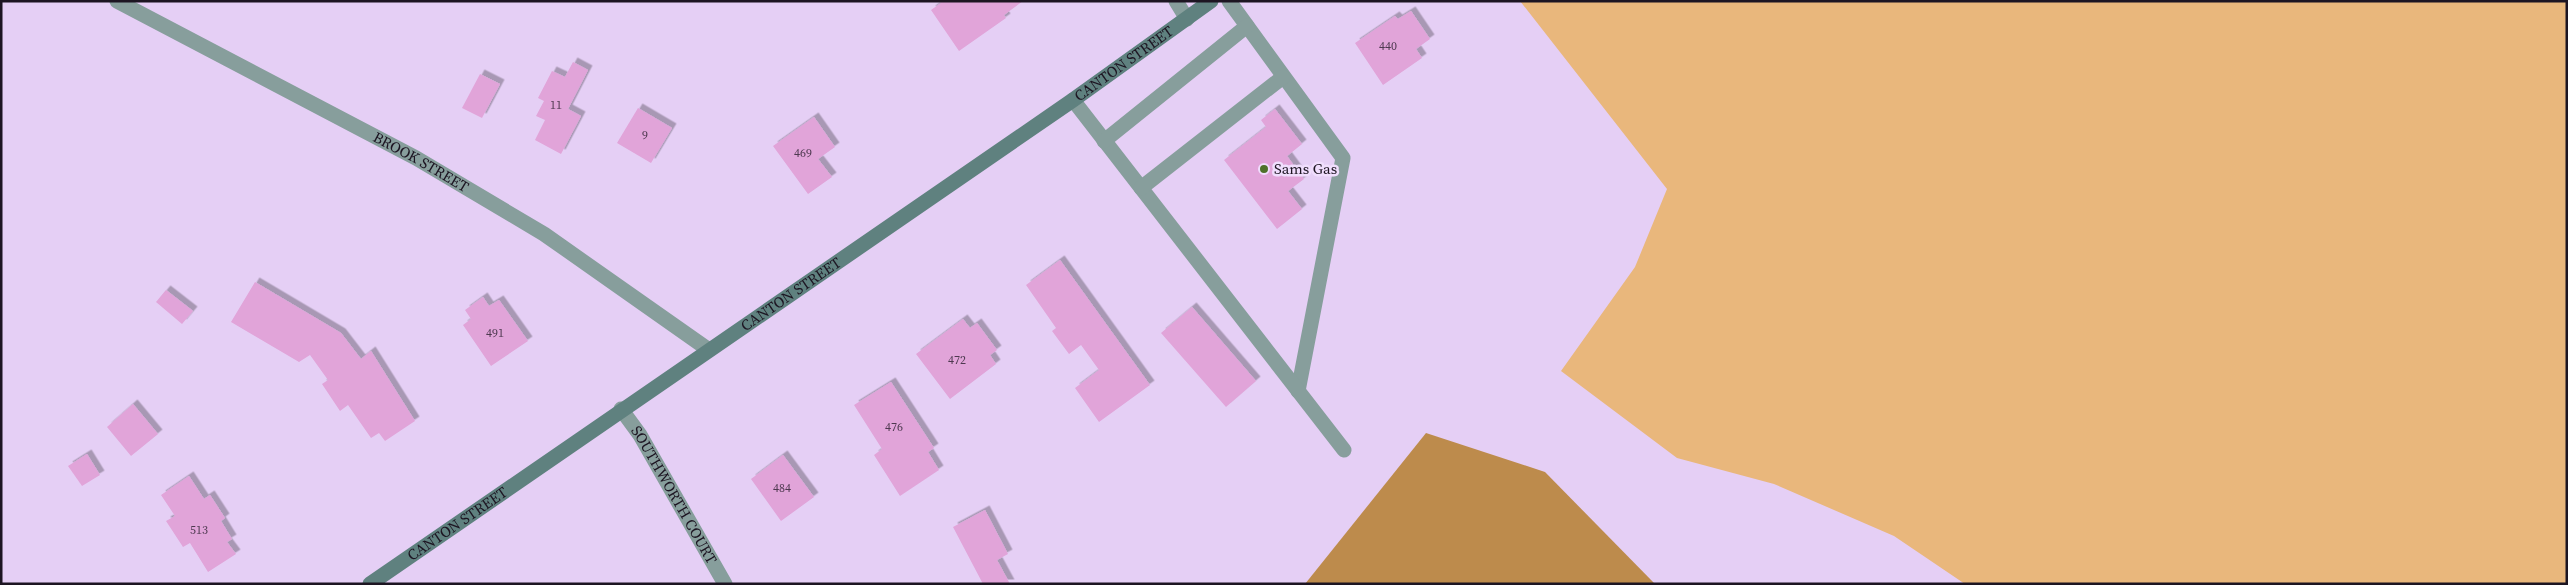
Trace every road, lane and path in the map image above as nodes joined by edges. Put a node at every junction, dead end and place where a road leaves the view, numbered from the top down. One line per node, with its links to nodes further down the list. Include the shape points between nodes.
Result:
1 (117, 1): 11 (street, BROOK STREET, via 416,158 544,234)
2 (1176, 1): 5 (street)
3 (1211, 1): 5 (main road, CANTON STREET)
4 (1229, 1): 6 (street)
5 (1187, 19): 8 (main road, CANTON STREET)
6 (1247, 26): 7 (street); 9 (street)
7 (1283, 76): 10 (street); 12 (street, via 1342,158)
8 (1072, 100): 9 (street); 11 (main road, CANTON STREET)
9 (1104, 141): 10 (street)
10 (1141, 188): 12 (street)
11 (708, 350): 13 (main road, CANTON STREET)
12 (1298, 391): 14 (street)
13 (621, 409): 15 (main road, CANTON STREET); 16 (street, SOUTHWORTH COURT, via 640,435)
14 (1344, 450)
15 (370, 584)
16 (725, 584)

